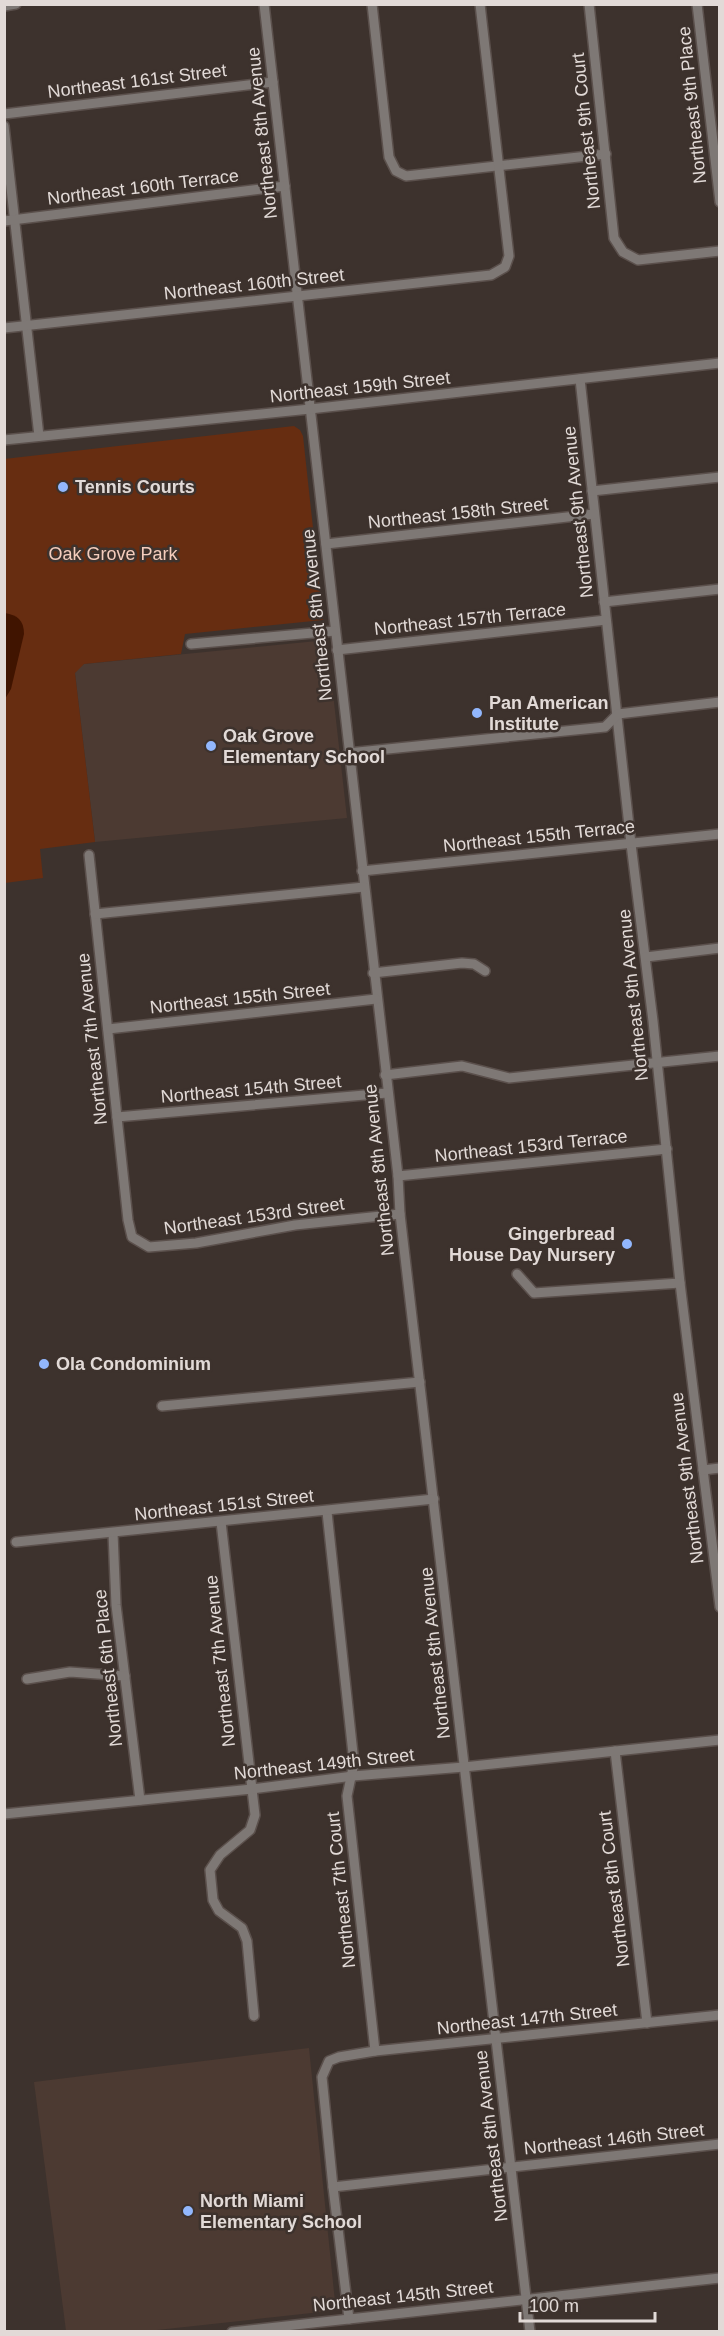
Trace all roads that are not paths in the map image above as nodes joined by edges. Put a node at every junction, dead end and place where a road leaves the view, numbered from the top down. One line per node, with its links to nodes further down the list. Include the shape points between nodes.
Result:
1 (16, 4): 7 (street)
2 (264, 4): 8 (street, Northeast 8th Avenue)
3 (372, 4): 12 (street, via 389,157 396,171 406,176)
4 (480, 4): 12 (street)
5 (589, 4): 11 (street, Northeast 9th Court)
6 (697, 4): 14 (street, Northeast 9th Place)
7 (4, 6)
8 (273, 82): 9 (street, Northeast 161st Street); 13 (street, Northeast 8th Avenue)
9 (4, 114)
10 (4, 126): 15 (street)
11 (606, 154): 12 (street); 16 (street, Northeast 9th Court, via 614,238 623,252 638,260)
12 (498, 166): 17 (street, Northeast 160th Street, via 509,256 505,267 491,276)
13 (285, 186): 15 (street, Northeast 160th Terrace); 17 (street, Northeast 8th Avenue)
14 (720, 202)
15 (9, 220): 18 (street)
16 (720, 251)
17 (297, 295): 18 (street, Northeast 160th Street); 22 (street, Northeast 8th Avenue)
18 (26, 326): 19 (street, Northeast 160th Street); 23 (street)
19 (4, 328)
20 (720, 363): 21 (street, Northeast 159th Street)
21 (580, 379): 22 (street, Northeast 159th Street); 26 (street, Northeast 9th Avenue)
22 (310, 409): 23 (street, Northeast 159th Street); 28 (street, Northeast 8th Avenue)
23 (39, 436): 24 (street, Northeast 159th Street)
24 (4, 440)
25 (720, 477): 26 (street)
26 (592, 491): 27 (street, Northeast 9th Avenue)
27 (594, 514): 28 (street, Northeast 158th Street); 30 (street, Northeast 9th Avenue)
28 (326, 544): 32 (street, Northeast 8th Avenue)
29 (720, 589): 30 (street)
30 (604, 602): 31 (street, Northeast 9th Avenue)
31 (606, 620): 34 (street, Northeast 157th Terrace); 36 (street, Northeast 9th Avenue)
32 (335, 631): 33 (street); 34 (street, Northeast 8th Avenue)
33 (191, 644)
34 (337, 650): 37 (street, Northeast 8th Avenue)
35 (720, 702): 36 (street)
36 (618, 714): 37 (street, via 605,726); 39 (street, Northeast 9th Avenue)
37 (348, 753): 41 (street, Northeast 8th Avenue)
38 (720, 834): 39 (street, Northeast 155th Terrace)
39 (631, 844): 41 (street, Northeast 155th Terrace); 45 (street, Northeast 9th Avenue)
40 (88, 855): 43 (street, Northeast 7th Avenue)
41 (362, 871): 42 (street, Northeast 8th Avenue)
42 (364, 887): 43 (street); 47 (street, Northeast 8th Avenue)
43 (94, 914): 49 (street, Northeast 7th Avenue)
44 (720, 948): 45 (street)
45 (646, 957): 51 (street, Northeast 9th Avenue)
46 (485, 971): 47 (street, via 462,963)
47 (374, 973): 48 (street, Northeast 8th Avenue)
48 (376, 999): 49 (street, Northeast 155th Street); 52 (street, Northeast 8th Avenue)
49 (108, 1029): 54 (street, Northeast 7th Avenue)
50 (720, 1056): 51 (street)
51 (657, 1063): 52 (street, via 509,1078 462,1066); 55 (street, Northeast 9th Avenue)
52 (385, 1075): 53 (street, Northeast 8th Avenue)
53 (387, 1093): 54 (street, Northeast 154th Street); 56 (street, Northeast 8th Avenue)
54 (117, 1117): 58 (street, Northeast 7th Avenue)
55 (667, 1149): 56 (street, Northeast 153rd Terrace); 60 (street, Northeast 9th Avenue)
56 (398, 1176): 57 (street, Northeast 8th Avenue)
57 (400, 1214): 58 (street, Northeast 153rd Street, via 295,1224 196,1243 149,1247 132,1237); 61 (street, Northeast 8th Avenue)
58 (128, 1220)
59 (517, 1274): 60 (street, via 534,1293)
60 (680, 1283): 64 (street, Northeast 9th Avenue)
61 (420, 1382): 62 (street); 65 (street, Northeast 8th Avenue)
62 (162, 1406)
63 (720, 1468): 64 (street)
64 (703, 1470): 70 (street, Northeast 9th Avenue)
65 (434, 1499): 66 (street, Northeast 151st Street); 75 (street, Northeast 8th Avenue)
66 (327, 1512): 67 (street, Northeast 151st Street); 76 (street, Northeast 7th Court)
67 (221, 1522): 68 (street, Northeast 151st Street); 77 (street, Northeast 7th Avenue)
68 (113, 1533): 69 (street, Northeast 151st Street); 71 (street, Northeast 6th Place, via 116,1605)
69 (16, 1542)
70 (720, 1607)
71 (125, 1676): 72 (street, via 70,1672); 78 (street, Northeast 6th Place)
72 (27, 1679)
73 (720, 1740): 74 (street, Northeast 149th Street)
74 (615, 1751): 75 (street, Northeast 149th Street); 82 (street, Northeast 8th Court)
75 (464, 1767): 76 (street, Northeast 149th Street); 83 (street, Northeast 8th Avenue)
76 (353, 1776): 77 (street, Northeast 149th Street); 84 (street, Northeast 7th Court, via 347,1796)
77 (252, 1789): 78 (street, Northeast 149th Street); 81 (street, Northeast 7th Avenue, via 255,1815 250,1830 220,1854 210,1870 213,1900 219,1911 242,1928 247,1941)
78 (140, 1800): 79 (street, Northeast 149th Street)
79 (4, 1814)
80 (720, 2015): 82 (street, Northeast 147th Street)
81 (254, 2016)
82 (647, 2023): 83 (street, Northeast 147th Street)
83 (496, 2038): 84 (street, Northeast 147th Street); 86 (street, Northeast 8th Avenue)
84 (375, 2050): 87 (street, Northeast 147th Street, via 329,2061 322,2077)
85 (720, 2144): 86 (street, Northeast 146th Street)
86 (511, 2166): 87 (street, Northeast 146th Street); 89 (street, Northeast 8th Avenue)
87 (333, 2187): 90 (street)
88 (720, 2278): 89 (street, Northeast 145th Street)
89 (526, 2300): 90 (street, Northeast 145th Street); 92 (street, Northeast 8th Avenue)
90 (350, 2319): 91 (street, Northeast 145th Street)
91 (232, 2331)
92 (530, 2331)

